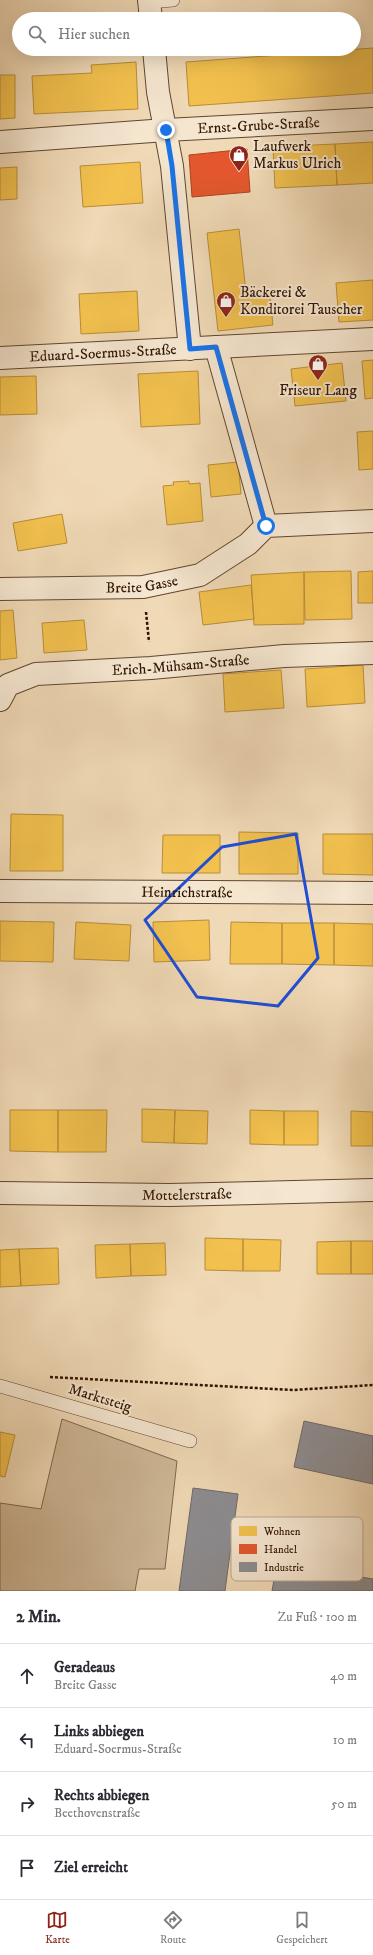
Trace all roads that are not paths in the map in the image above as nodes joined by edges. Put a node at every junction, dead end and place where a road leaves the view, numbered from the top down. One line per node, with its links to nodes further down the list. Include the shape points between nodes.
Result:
1 (173, 0): 2 (lane)
2 (150, 7)
3 (155, 56): 5 (street, via 158,92)
4 (373, 118): 5 (street, Ernst-Grube-Straße)
5 (166, 130): 6 (street, Ernst-Grube-Straße); 9 (street, via 172,166)
6 (0, 142)
7 (373, 339): 8 (street, Eduard-Soermus-Straße)
8 (216, 347): 9 (street, Eduard-Soermus-Straße); 12 (street)
9 (190, 349): 10 (street, Eduard-Soermus-Straße)
10 (0, 358)
11 (373, 521): 12 (street)
12 (266, 526): 13 (street, Breite Gasse, via 248,544 200,575 143,587)
13 (0, 589)
14 (373, 652): 15 (street, Erich-Mühsam-Straße, via 36,674 8,685)
15 (0, 700)
16 (0, 891): 17 (street, Heinrichstraße)
17 (373, 893)
18 (373, 1190): 19 (street, Mottelerstraße, via 170,1195)
19 (0, 1193)
20 (0, 1386): 21 (lane, Marktsteig)
21 (190, 1441)

